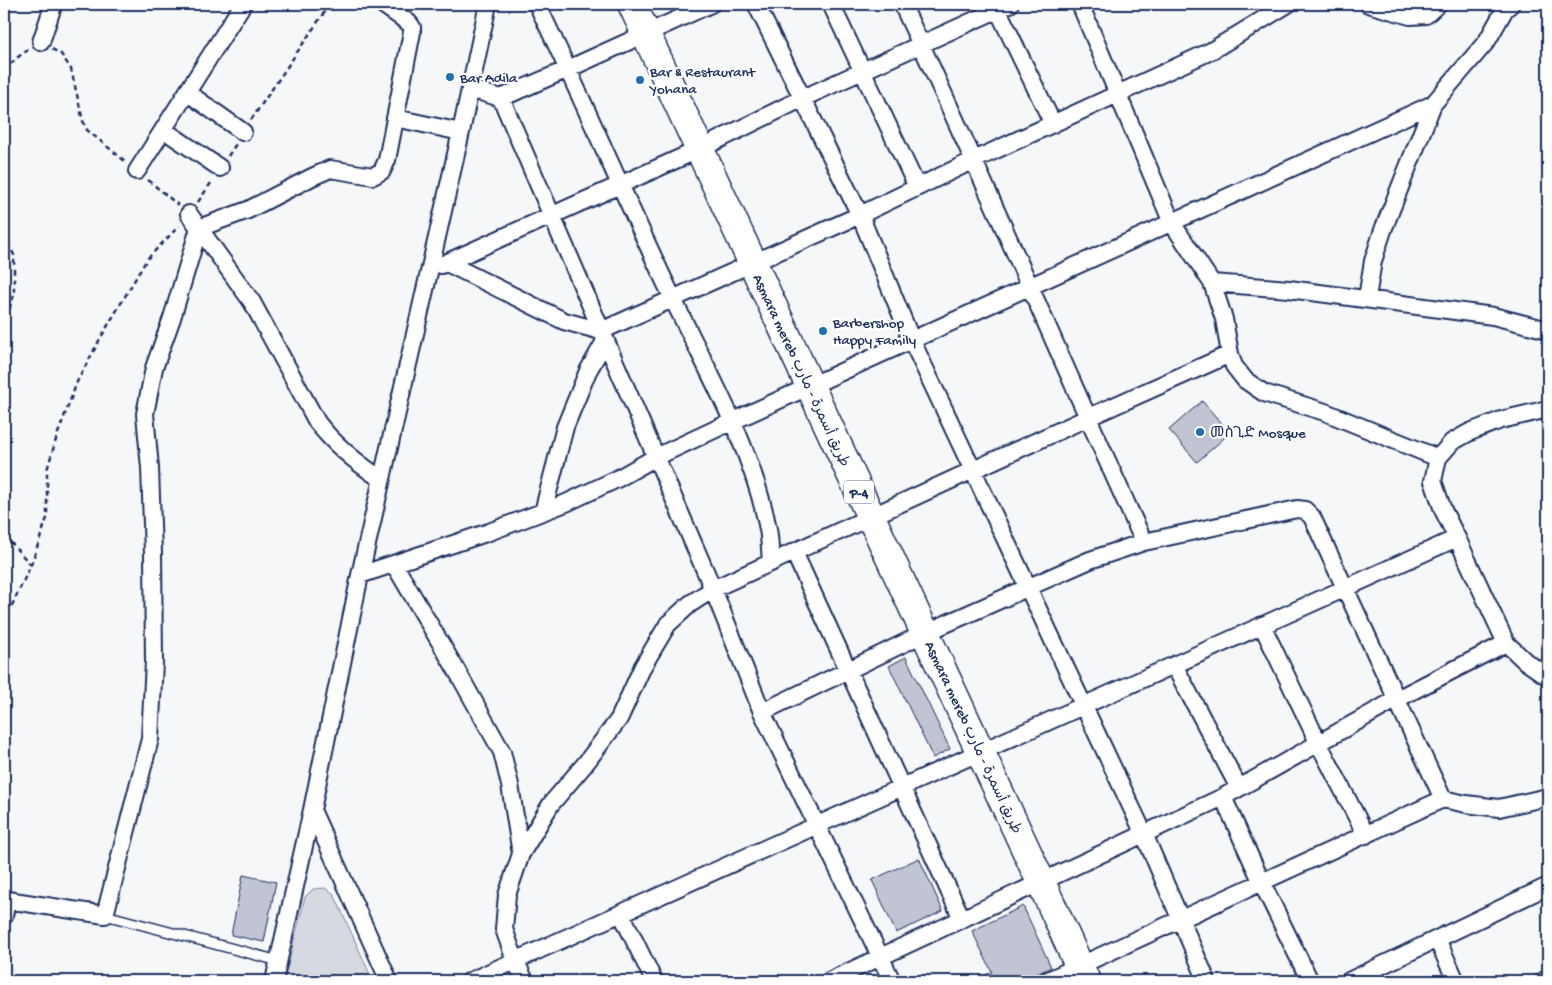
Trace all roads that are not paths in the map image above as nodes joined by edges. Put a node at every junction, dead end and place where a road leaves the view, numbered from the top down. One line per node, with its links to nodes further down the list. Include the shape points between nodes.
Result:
1 (52, 4): 18 (street)
2 (243, 4): 23 (street)
3 (382, 4): 28 (street, via 412,27)
4 (488, 4): 22 (street)
5 (537, 4): 20 (street)
6 (632, 4): 17 (highway, Asmara mereb طريق أسمرة - مارب / P-4)
7 (711, 4): 17 (street)
8 (756, 4): 26 (street)
9 (831, 4): 21 (street)
10 (902, 4): 19 (street)
11 (1080, 4): 24 (street)
12 (1288, 4): 24 (street, via 1211,51)
13 (1368, 4): 14 (street, via 1410,16 1426,15)
14 (1438, 4)
15 (1505, 5): 27 (street, via 1487,41)
16 (1001, 6): 19 (street); 29 (street)
17 (646, 33): 20 (street); 33 (highway, Asmara mereb طريق أسمرة - مارب / P-4)
18 (41, 42)
19 (921, 44): 21 (street); 34 (street)
20 (568, 69): 25 (street); 37 (street)
21 (864, 71): 26 (street); 38 (street)
22 (470, 89): 25 (street); 32 (street)
23 (188, 92): 30 (street); 31 (street)
24 (1118, 94): 29 (street); 42 (street)
25 (501, 98): 41 (street)
26 (804, 98): 33 (street); 40 (street)
27 (1433, 104): 42 (street); 50 (street, via 1383,230 1373,261)
28 (395, 118): 32 (street); 43 (street, via 388,160 382,171 373,176 330,169 248,210)
29 (1053, 124): 34 (street)
30 (164, 130): 35 (street); 36 (street)
31 (243, 132)
32 (461, 132): 46 (street)
33 (700, 149): 37 (street); 44 (highway, Asmara mereb طريق أسمرة - مارب / P-4)
34 (974, 160): 38 (street); 48 (street)
35 (220, 168)
36 (137, 171)
37 (621, 184): 41 (street); 49 (street)
38 (917, 187): 40 (street)
39 (189, 214): 43 (street)
40 (860, 215): 44 (street); 53 (street)
41 (551, 216): 45 (street); 52 (street)
42 (1172, 223): 47 (street); 48 (street)
43 (199, 228): 62 (street, via 252,302 330,440 355,462); 100 (street, via 154,368 145,414 153,553 154,662 150,739)
44 (752, 262): 49 (street); 55 (highway, Asmara mereb طريق أسمرة - مارب / P-4)
45 (448, 263): 46 (street); 52 (street, via 564,322)
46 (429, 269): 62 (street)
47 (1212, 283): 50 (street); 54 (street, via 1224,319)
48 (1031, 287): 53 (street); 57 (street)
49 (673, 298): 52 (street); 58 (street)
50 (1367, 298): 51 (street, via 1493,316)
51 (1548, 330)
52 (603, 336): 59 (street); 63 (street, via 565,427)
53 (912, 341): 55 (street); 61 (street)
54 (1230, 354): 57 (street); 60 (street, via 1234,366 1245,380 1264,393 1325,412)
55 (810, 388): 58 (street); 64 (highway, Asmara mereb طريق أسمرة - مارب / P-4)
56 (1548, 409): 60 (street, via 1500,420 1470,432 1452,442)
57 (1087, 418): 61 (street); 66 (street)
58 (733, 421): 59 (street); 68 (street, via 759,493)
59 (656, 457): 63 (street, via 617,479); 73 (street)
60 (1438, 458): 65 (street, via 1433,480 1443,510)
61 (972, 470): 64 (street); 72 (street)
62 (382, 479): 70 (street)
63 (543, 512): 69 (street)
64 (871, 517): 67 (street); 75 (highway, Asmara mereb طريق أسمرة - مارب / P-4)
65 (1458, 538): 71 (street); 76 (street)
66 (1144, 542): 71 (street, via 1297,509 1305,510 1312,517); 72 (street, via 1090,560)
67 (794, 552): 68 (street); 78 (street)
68 (771, 563): 73 (street)
69 (394, 564): 70 (street); 94 (street, via 502,752)
70 (360, 575): 90 (street)
71 (1345, 588): 74 (street); 80 (street)
72 (1028, 589): 75 (street); 81 (street)
73 (713, 590): 82 (street); 94 (street, via 690,604 668,624 643,666 619,719 551,804)
74 (1262, 625): 77 (street); 83 (street)
75 (925, 633): 78 (street); 84 (highway, Asmara mereb طريق أسمرة - مارب / P-4)
76 (1506, 643): 79 (street); 80 (street)
77 (1174, 665): 81 (street); 86 (street)
78 (848, 671): 82 (street); 85 (street)
79 (1548, 677)
80 (1397, 699): 83 (street); 89 (street)
81 (1082, 706): 84 (street); 92 (street)
82 (762, 712): 91 (street)
83 (1319, 744): 86 (street); 93 (street)
84 (980, 752): 85 (street); 95 (highway, Asmara mereb طريق أسمرة - مارب / P-4)
85 (903, 787): 91 (street); 102 (street)
86 (1239, 788): 87 (street)
87 (1223, 797): 92 (street); 96 (street)
88 (1548, 797): 89 (street, via 1499,808)
89 (1443, 799): 93 (street)
90 (312, 810): 107 (street); 111 (street)
91 (818, 826): 99 (street); 105 (street)
92 (1144, 834): 95 (street); 103 (street)
93 (1366, 834): 96 (street)
94 (521, 854): 106 (street, via 507,895 504,929)
95 (1041, 882): 102 (street); 108 (highway, Asmara mereb طريق أسمرة - مارب / P-4)
96 (1262, 883): 103 (street); 119 (street)
97 (1548, 886): 104 (street)
98 (6, 899): 100 (street); 101 (street)
99 (621, 913): 106 (street); 114 (street)
100 (105, 915): 107 (lane)
101 (4, 916)
102 (962, 919): 105 (street)
103 (1181, 919): 108 (street); 118 (street)
104 (1437, 939): 120 (street); 121 (street)
105 (881, 957): 115 (street); 116 (street)
106 (515, 960): 112 (street); 113 (street)
107 (279, 962): 110 (street)
108 (1082, 973): 117 (street)
109 (1548, 979): 122 (street)
110 (274, 981)
111 (389, 981)
112 (470, 981)
113 (525, 981)
114 (654, 981)
115 (829, 981)
116 (892, 981)
117 (1046, 981)
118 (1207, 981)
119 (1310, 981)
120 (1349, 981)
121 (1456, 981)
122 (1543, 981)

